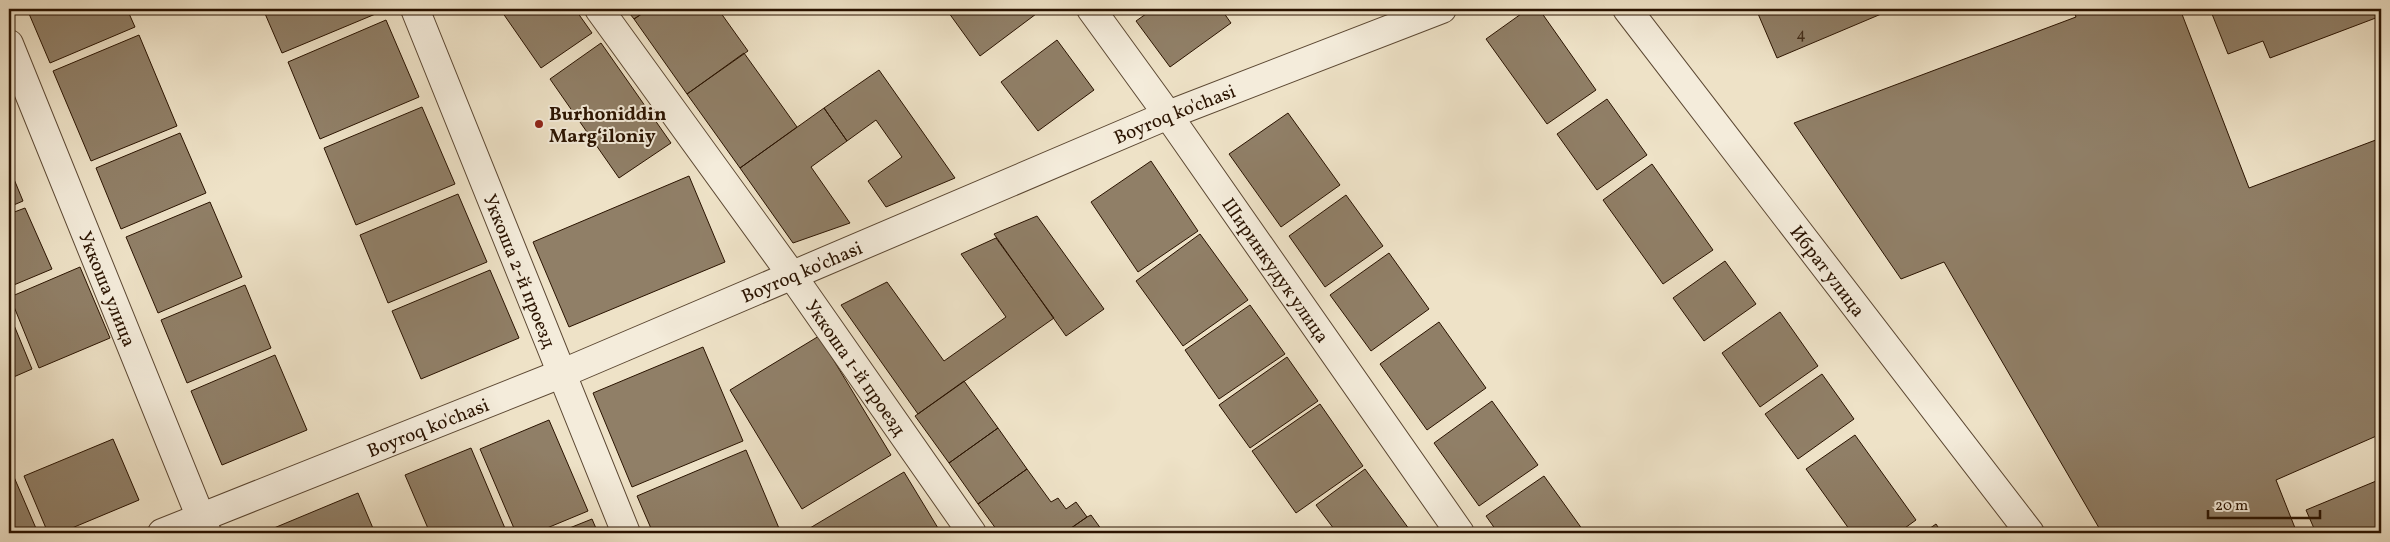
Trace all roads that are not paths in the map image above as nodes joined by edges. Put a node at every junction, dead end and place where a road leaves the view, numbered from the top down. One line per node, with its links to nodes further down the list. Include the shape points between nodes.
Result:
1 (415, 9): 9 (street, Уккоша 2-й проезд)
2 (599, 9): 8 (street, Уккоша 1-й проезд)
3 (1091, 9): 7 (street, Ширинкудук улица)
4 (1442, 9): 7 (street, Boyroq ko'chasi)
5 (1627, 9): 15 (street, Ибрат улица)
6 (9, 44): 10 (street, Уккоша улица)
7 (1168, 115): 8 (street, Boyroq ko'chasi); 14 (street, Ширинкудук улица)
8 (791, 274): 9 (street, Boyroq ko'chasi); 13 (street, Уккоша 1-й проезд)
9 (563, 373): 10 (street, Boyroq ko'chasi); 12 (street, Уккоша 2-й проезд)
10 (204, 526): 11 (street, Boyroq ko'chasi)
11 (162, 533)
12 (626, 533)
13 (972, 533)
14 (1460, 533)
15 (2030, 533)

